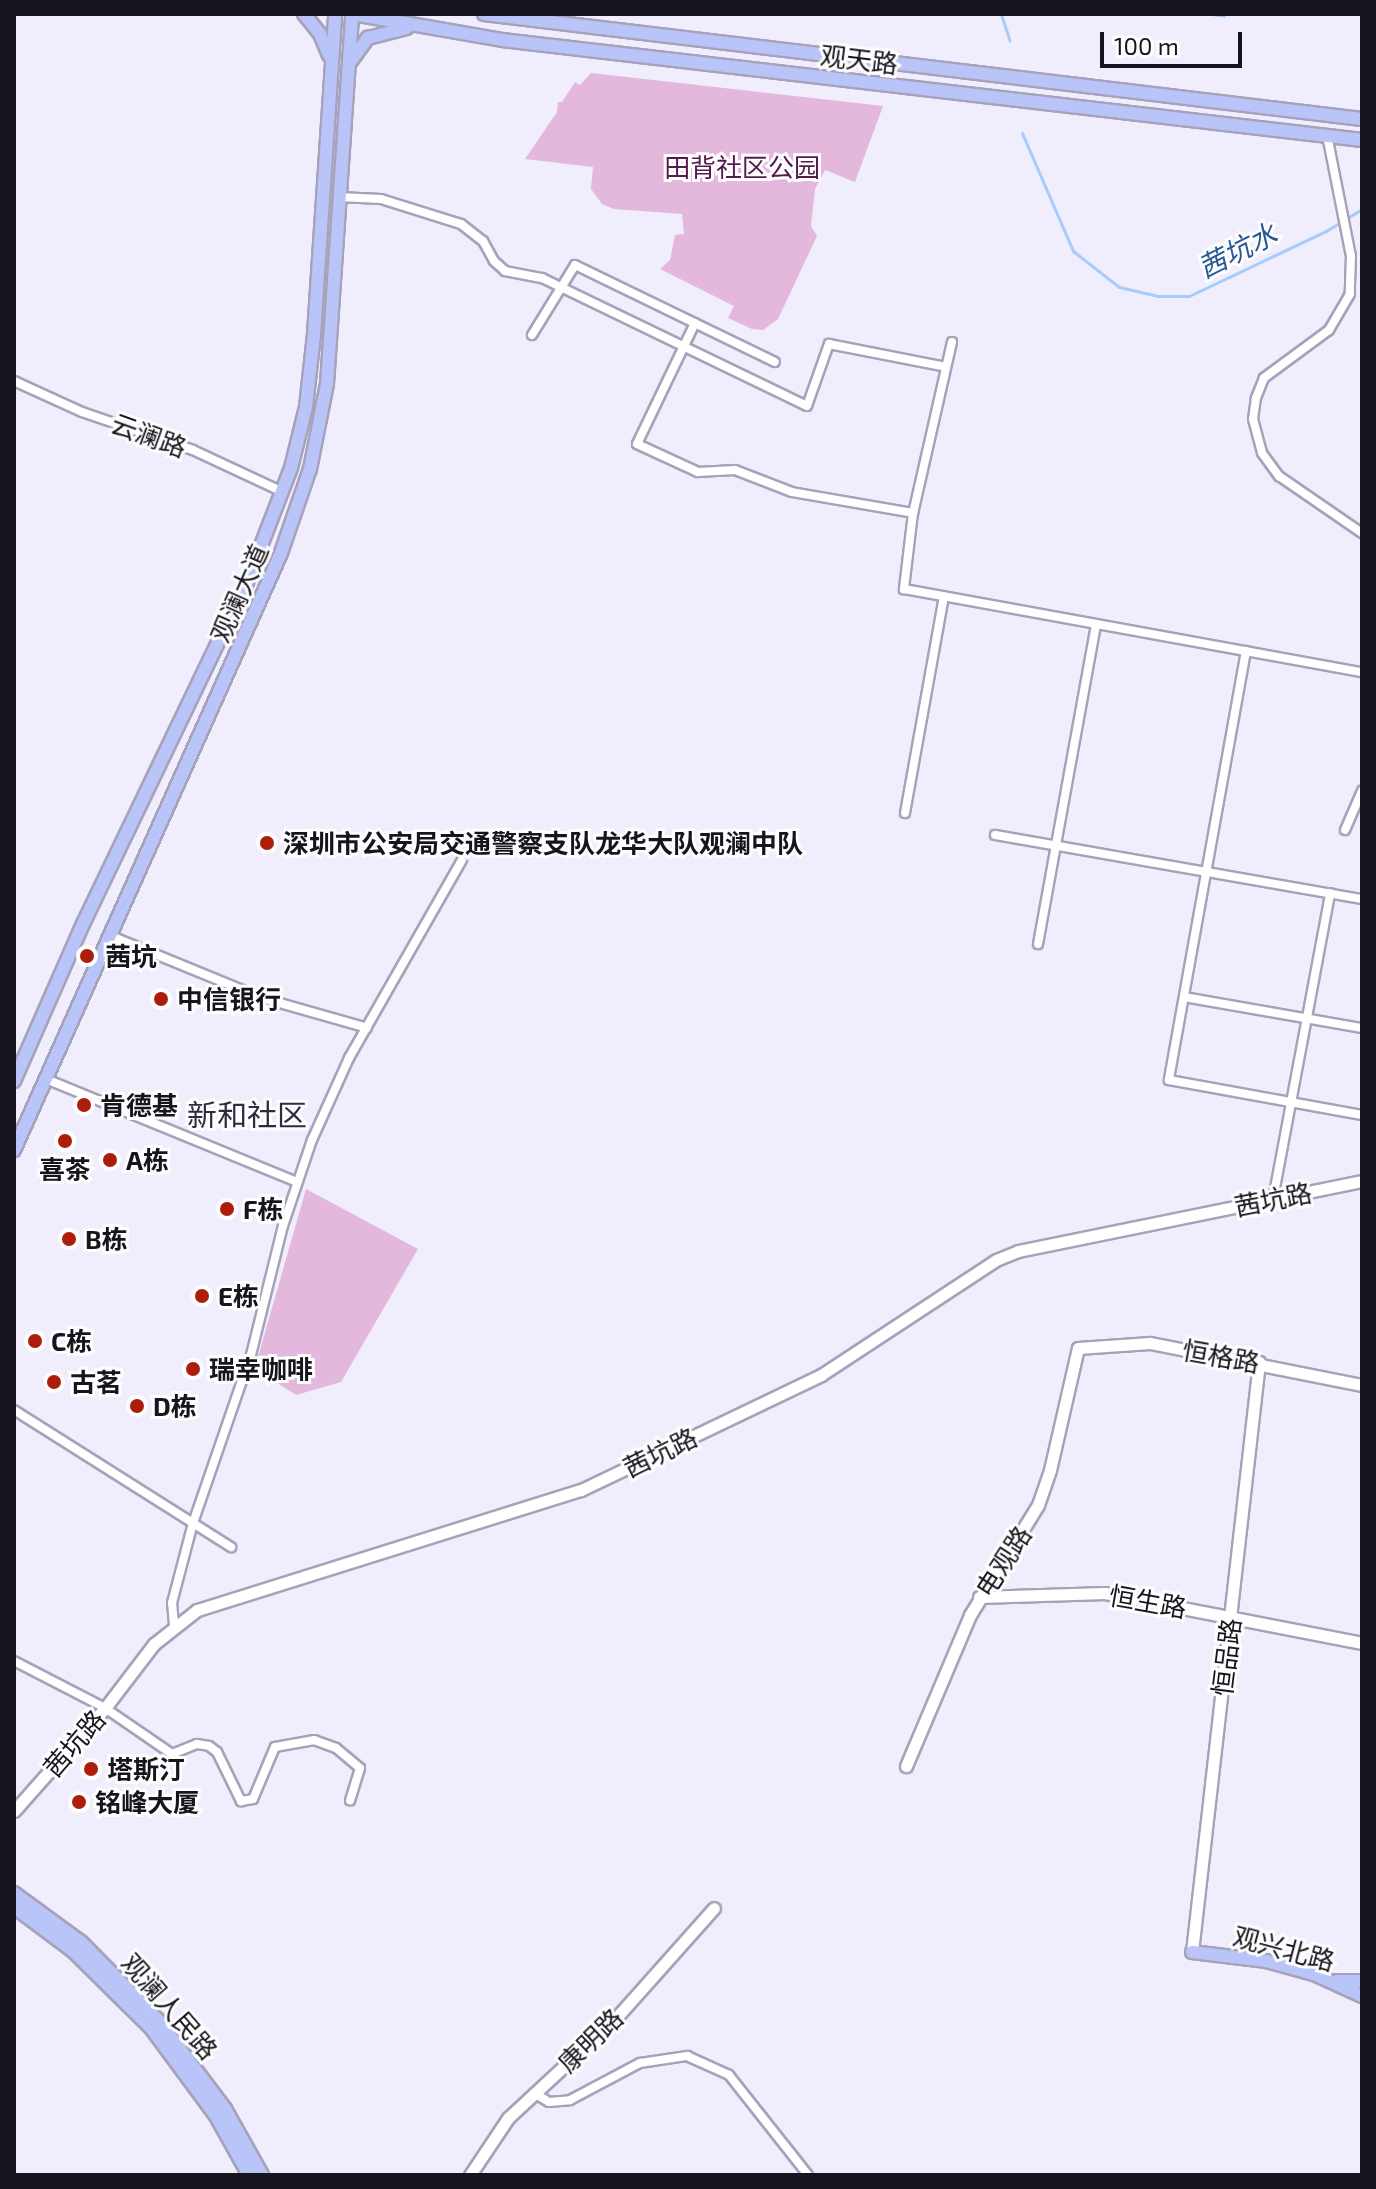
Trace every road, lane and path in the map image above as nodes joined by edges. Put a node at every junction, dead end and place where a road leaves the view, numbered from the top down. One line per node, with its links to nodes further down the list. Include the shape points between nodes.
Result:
1 (304, 14): 8 (main road, via 320,34)
2 (335, 14): 8 (main road, 观澜大道)
3 (352, 14): 6 (main road, 观天路); 9 (main road, 观澜大道)
4 (484, 14): 5 (main road, 观天路)
5 (504, 17): 7 (main road); 10 (main road, 观天路)
6 (428, 28): 7 (main road, 观天路); 9 (main road, via 368,38 356,50)
7 (502, 40): 11 (main road, 观天路)
8 (331, 66): 22 (main road, 观澜大道, via 310,377 300,439)
9 (348, 71): 13 (main road, 观澜大道)
10 (1362, 119)
11 (1327, 135): 12 (main road, 观天路); 24 (street, via 1352,278 1342,313 1321,338 1264,378 1253,419 1262,453 1279,476)
12 (1362, 140)
13 (339, 197): 14 (street, via 381,199 443,216 483,241 505,271); 38 (main road, 观澜大道, via 327,384 297,510)
14 (559, 287): 15 (street, via 575,265); 16 (street); 18 (street)
15 (695, 323): 18 (street); 19 (street)
16 (532, 335)
17 (952, 342): 20 (street)
18 (683, 347): 20 (street, via 807,406 829,344); 23 (street, via 637,444 698,472 735,470 792,492)
19 (775, 362)
20 (946, 367): 23 (street)
21 (14, 381): 22 (street, 云澜路, via 71,408 193,450)
22 (283, 492): 45 (main road, 观澜大道, via 247,582)
23 (913, 513): 25 (street, via 904,589)
24 (1362, 533)
25 (944, 596): 26 (street); 30 (street)
26 (1096, 624): 27 (street); 33 (street)
27 (1246, 651): 28 (street); 35 (street)
28 (1362, 672)
29 (1362, 791): 31 (street)
30 (905, 813)
31 (1345, 830)
32 (995, 835): 33 (street)
33 (1055, 846): 35 (street); 39 (street)
34 (462, 860): 42 (street)
35 (1207, 872): 36 (street); 40 (street)
36 (1330, 893): 37 (street); 41 (street)
37 (1362, 899)
38 (111, 936): 42 (street, via 262,998); 44 (main road, 观澜大道)
39 (1038, 944)
40 (1184, 997): 41 (street); 46 (street, via 1169,1080)
41 (1306, 1018): 43 (street); 46 (street)
42 (367, 1028): 50 (street, via 329,1098)
43 (1362, 1028)
44 (46, 1079): 48 (main road, 观澜大道); 50 (street)
45 (14, 1081)
46 (1291, 1102): 47 (street); 51 (street)
47 (1362, 1115)
48 (14, 1150)
49 (1362, 1181): 51 (street, 茜坑路)
50 (297, 1182): 56 (street, via 251,1355)
51 (1273, 1199): 60 (street, 茜坑路, via 1018,1251 996,1260 821,1375 581,1490 223,1599)
52 (1078, 1348): 53 (street, 恒格路, via 1150,1343); 58 (street, 电观路, via 1041,1496)
53 (1259, 1362): 54 (street, 恒格路); 59 (street, 恒品路)
54 (1362, 1385)
55 (14, 1410): 56 (street)
56 (193, 1523): 57 (street); 60 (street, via 172,1603)
57 (231, 1547)
58 (979, 1597): 59 (street, 恒生路, via 1105,1593); 64 (street, 电观路)
59 (1231, 1617): 61 (street, 恒生路); 70 (street, 恒品路)
60 (174, 1625): 63 (street, 茜坑路)
61 (1362, 1643)
62 (14, 1661): 63 (street)
63 (105, 1708): 65 (street, via 172,1754 197,1744 209,1746 241,1801 253,1799 275,1747 300,1740 325,1743 360,1768); 66 (street, 茜坑路)
64 (906, 1766)
65 (350, 1800)
66 (14, 1811)
67 (14, 1893): 76 (main road, 观澜人民路, via 81,1942 159,2021 225,2109)
68 (14, 1907): 75 (main road, 观澜人民路, via 73,1951 151,2028 208,2104)
69 (714, 1908): 74 (street, 康明路, via 616,2018)
70 (1192, 1952): 71 (main road, 观兴北路, via 1266,1961)
71 (1321, 1978): 72 (main road); 73 (main road, 观兴北路)
72 (1362, 1981)
73 (1362, 1996)
74 (534, 2093): 77 (street, 康明路, via 508,2118); 78 (street, via 549,2102 570,2100 640,2063 687,2056 729,2075)
75 (249, 2175)
76 (262, 2175)
77 (470, 2175)
78 (808, 2175)

